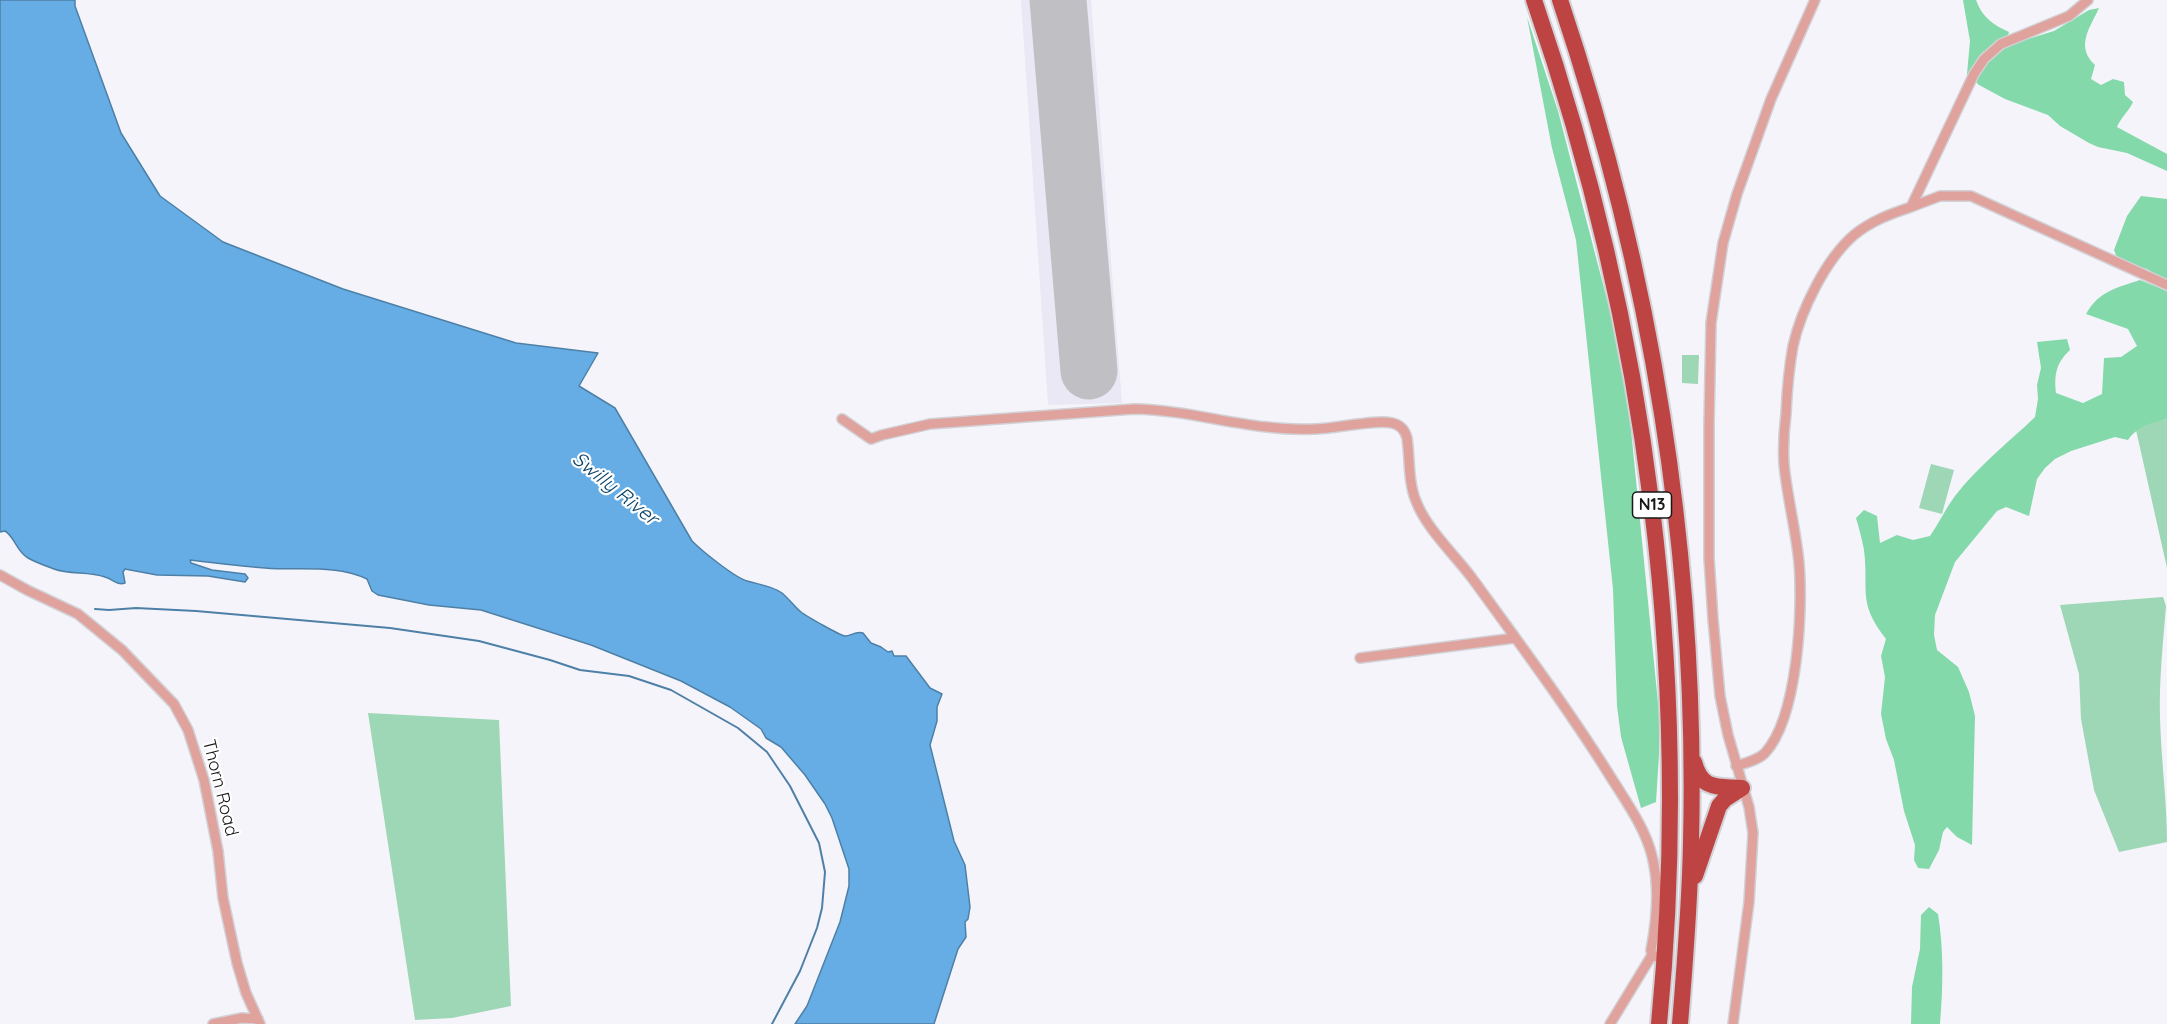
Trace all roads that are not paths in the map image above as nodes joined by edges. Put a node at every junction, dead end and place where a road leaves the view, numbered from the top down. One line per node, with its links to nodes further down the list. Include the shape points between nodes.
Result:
1 (1534, 0): 15 (highway, N13, via 1598,213 1626,340 1658,548 1667,654 1670,836)
2 (1560, 0): 11 (highway, N13, via 1619,199 1661,400 1680,541)
3 (1815, 0): 12 (street, via 1771,99 1737,194 1723,243 1711,323 1709,558 1720,696)
4 (2088, 0): 5 (street, via 2069,16 2001,44 1984,59)
5 (1911, 207): 6 (street, via 1940,196 1971,196); 12 (street, via 1883,217 1853,236 1820,280 1797,332 1790,364 1783,447 1800,576 1792,686 1772,744 1755,760)
6 (2167, 285)
7 (842, 419): 9 (street, via 871,439 930,424 1134,409 1298,429 1393,423 1406,434 1413,492 1421,512)
8 (0, 575): 16 (street, Thorn Road, via 78,614 122,650 174,704 188,730 204,780 237,963)
9 (1515, 638): 10 (street); 15 (street, via 1600,760 1646,837 1657,885 1651,950)
10 (1360, 658)
11 (1691, 753): 13 (highway, via 1703,781 1718,787); 14 (highway, N13)
12 (1736, 766): 13 (street)
13 (1742, 788): 14 (highway, via 1719,806); 21 (street, via 1754,844)
14 (1689, 894): 20 (highway, N13)
15 (1658, 958): 18 (street); 19 (highway, N13)
16 (259, 1022): 17 (street, via 242,1018)
17 (213, 1024)
18 (1610, 1024)
19 (1659, 1024)
20 (1680, 1024)
21 (1733, 1024)

